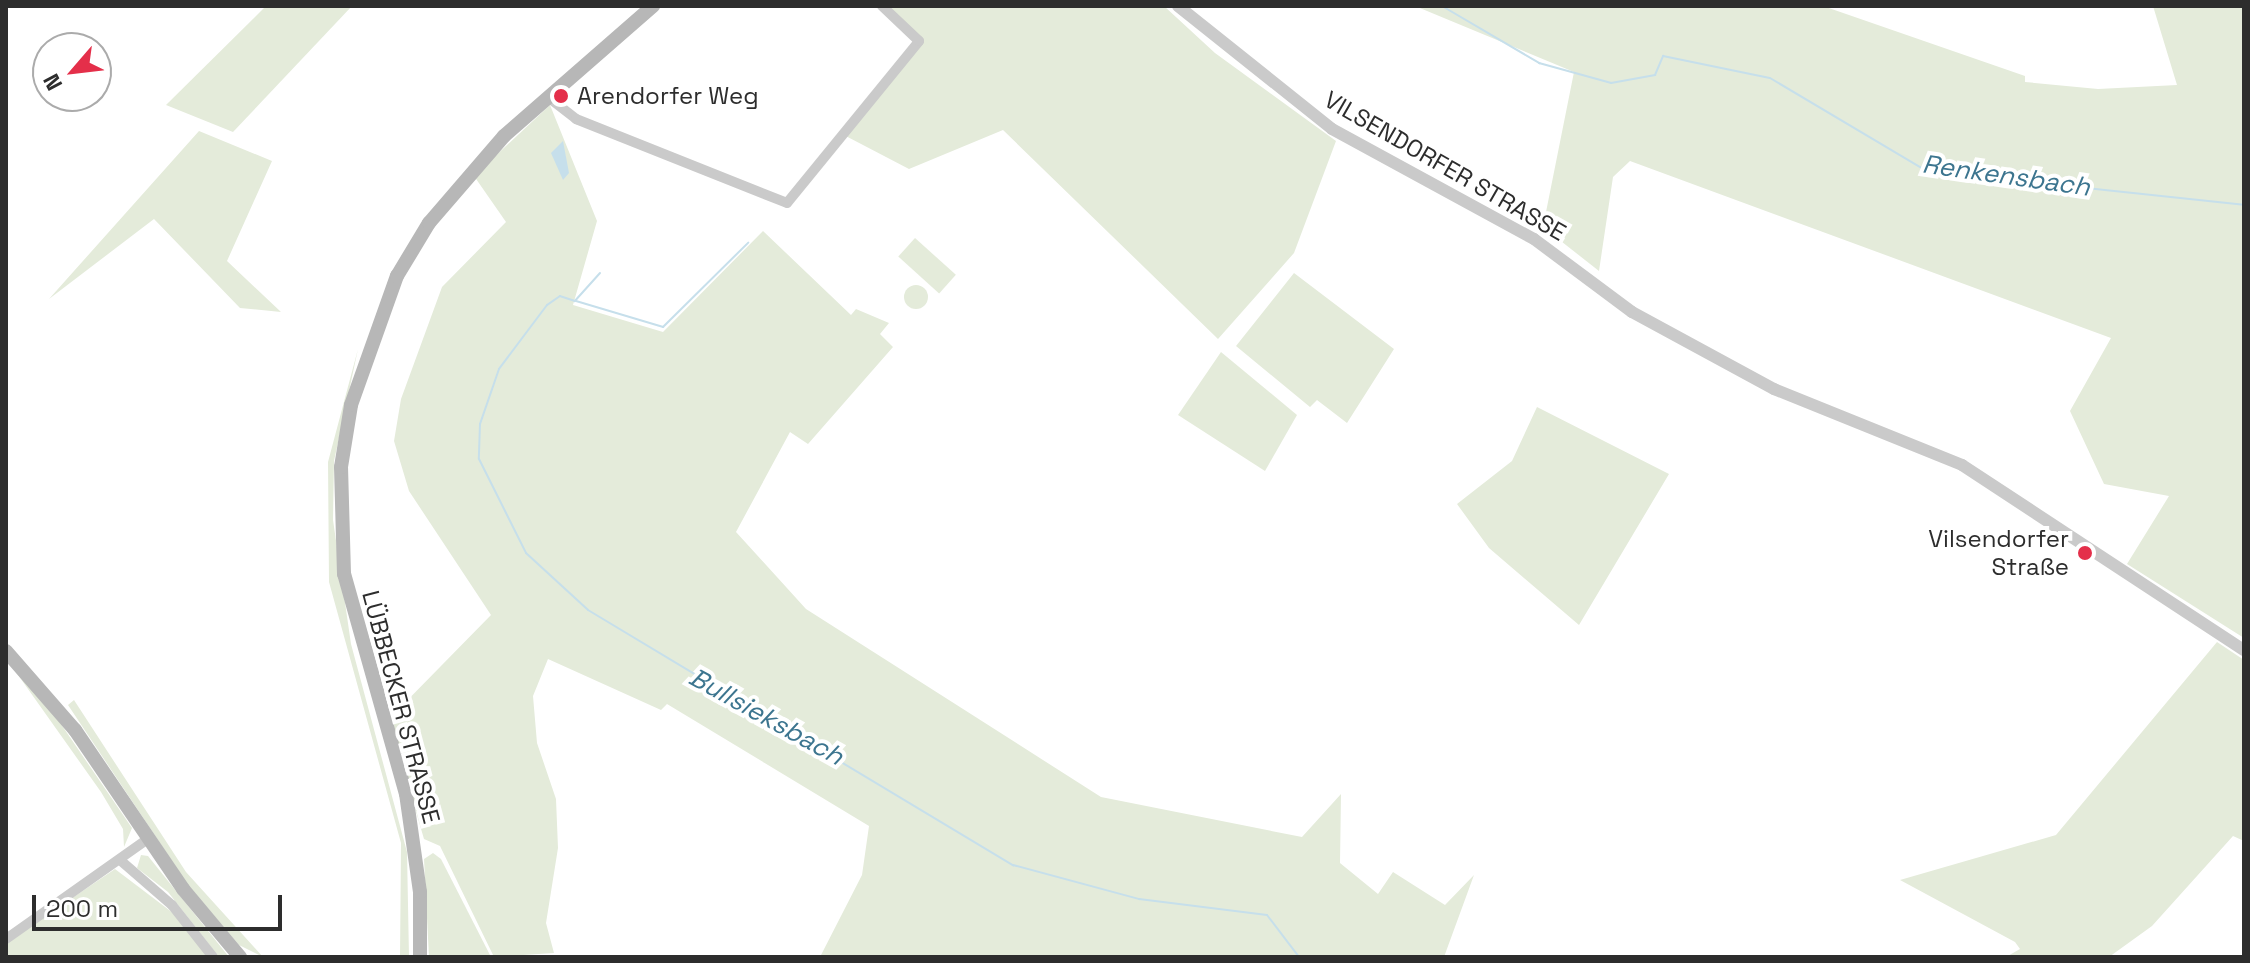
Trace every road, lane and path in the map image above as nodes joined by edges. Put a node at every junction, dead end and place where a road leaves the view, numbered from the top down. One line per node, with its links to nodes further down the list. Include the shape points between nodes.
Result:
1 (653, 6): 4 (main road, LÜBBECKER STRASSE)
2 (882, 6): 4 (street, via 919,41 787,203 576,119)
3 (1178, 6): 5 (street, VILSENDORFER STRASSE, via 1332,129 1534,239 1632,312 1774,389 1962,465)
4 (548, 97): 12 (main road, LÜBBECKER STRASSE, via 464,178 397,276 365,351 341,467 344,574 406,794 416,851)
5 (2244, 650)
6 (6, 651): 7 (main road, via 75,730)
7 (148, 839): 8 (street); 11 (main road)
8 (120, 860): 9 (street); 10 (street, via 172,905)
9 (6, 939)
10 (213, 957)
11 (240, 957)
12 (420, 957)

